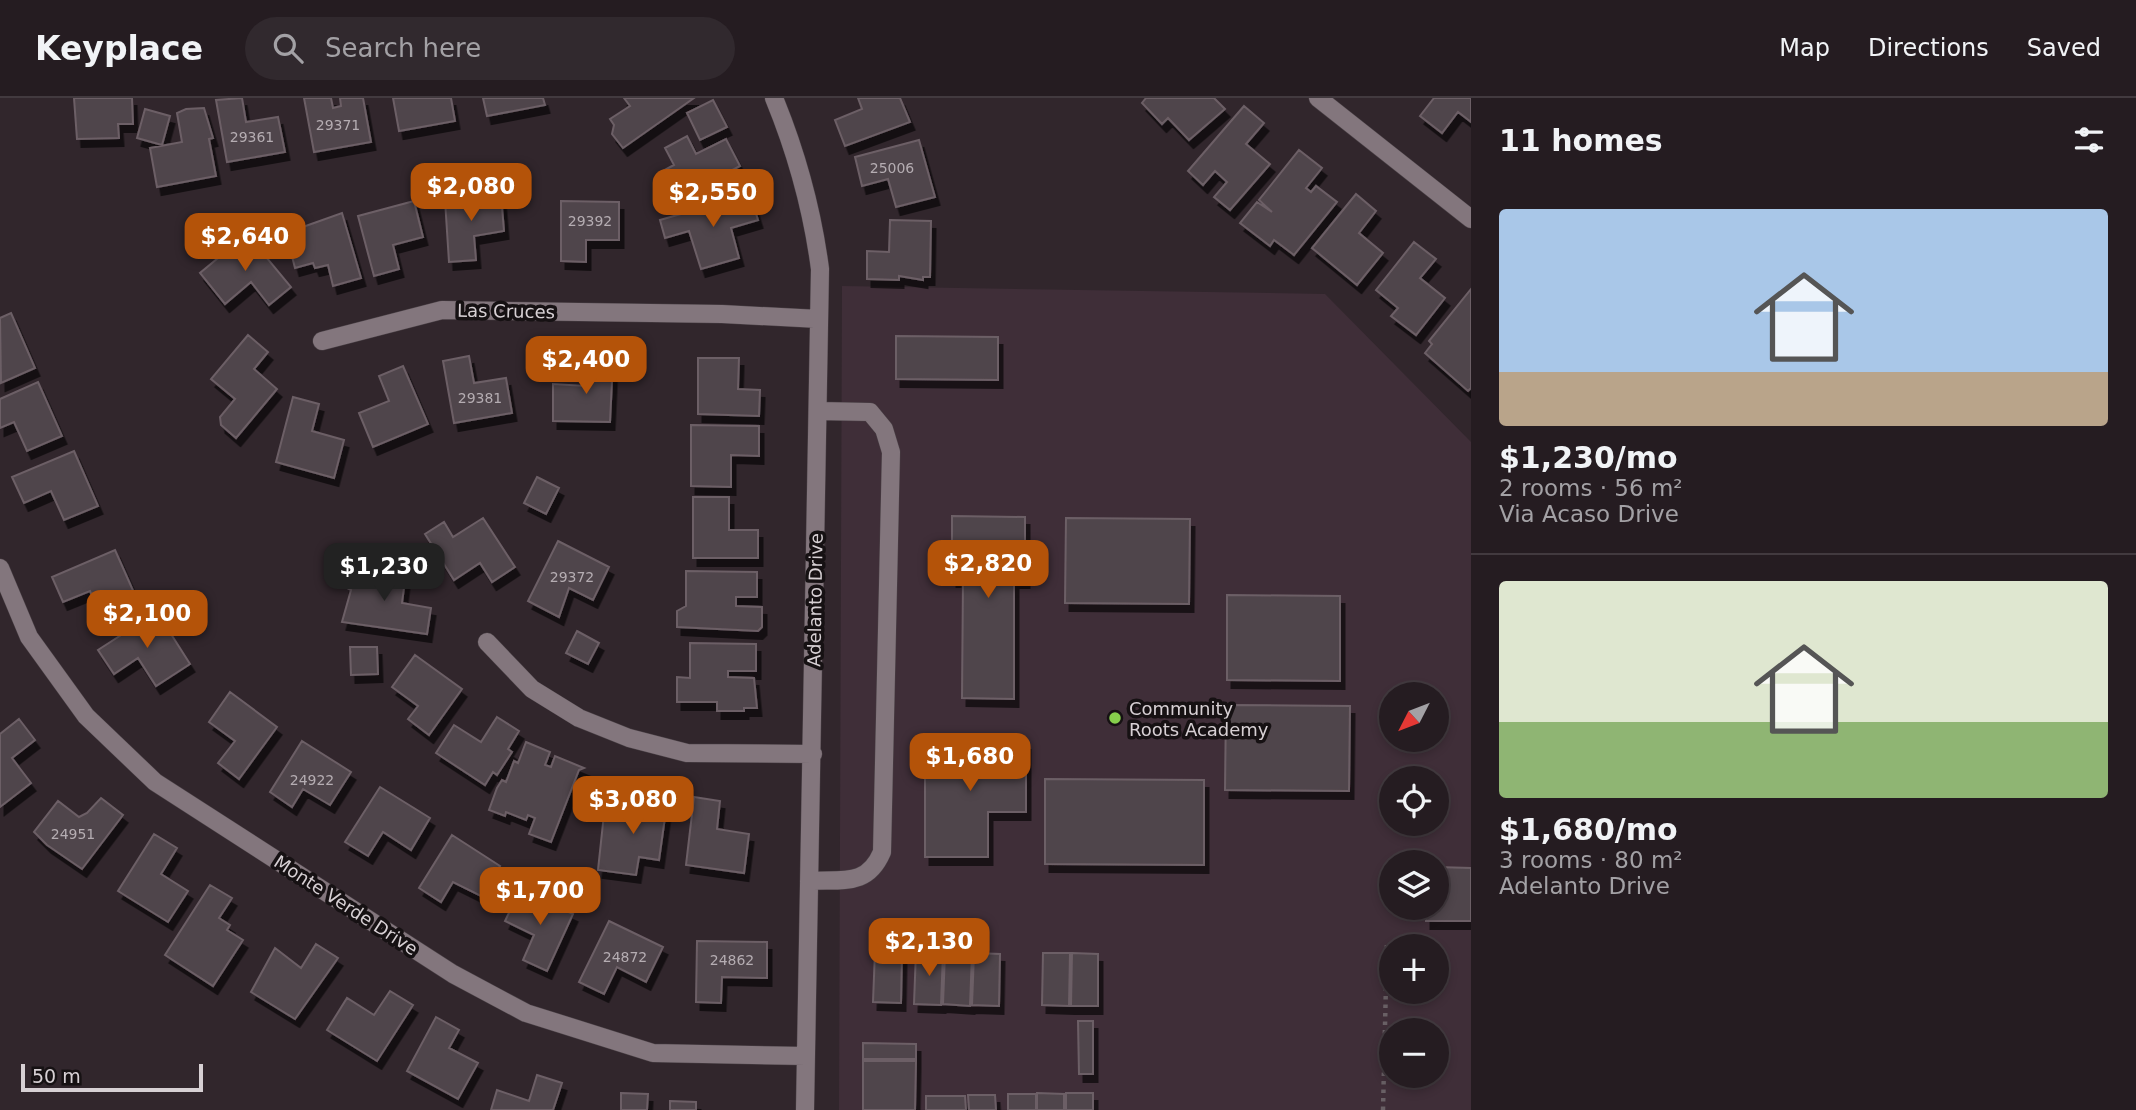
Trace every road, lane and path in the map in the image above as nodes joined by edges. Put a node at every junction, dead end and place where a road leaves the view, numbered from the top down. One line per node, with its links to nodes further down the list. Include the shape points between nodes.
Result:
1 (774, 98): 4 (street, Adelanto Drive, via 795,149 813,215 820,269)
2 (1318, 98): 3 (street)
3 (1471, 219)
4 (819, 319): 5 (street, Las Cruces, via 442,310); 6 (street, Adelanto Drive)
5 (322, 341)
6 (818, 411): 9 (street, Adelanto Drive); 10 (street, via 870,412 884,429 891,452 882,852 875,869 863,877)
7 (0, 568): 12 (street, Monte Verde Drive, via 29,637 86,716 155,782 453,974 526,1013 653,1053)
8 (487, 642): 9 (street, via 532,689 579,718 629,738 687,753)
9 (813, 754): 10 (street, Adelanto Drive)
10 (809, 881): 12 (street, Adelanto Drive)
11 (1386, 1004): 14 (path)
12 (805, 1056): 13 (street, Adelanto Drive)
13 (806, 1110)
14 (1383, 1110)

